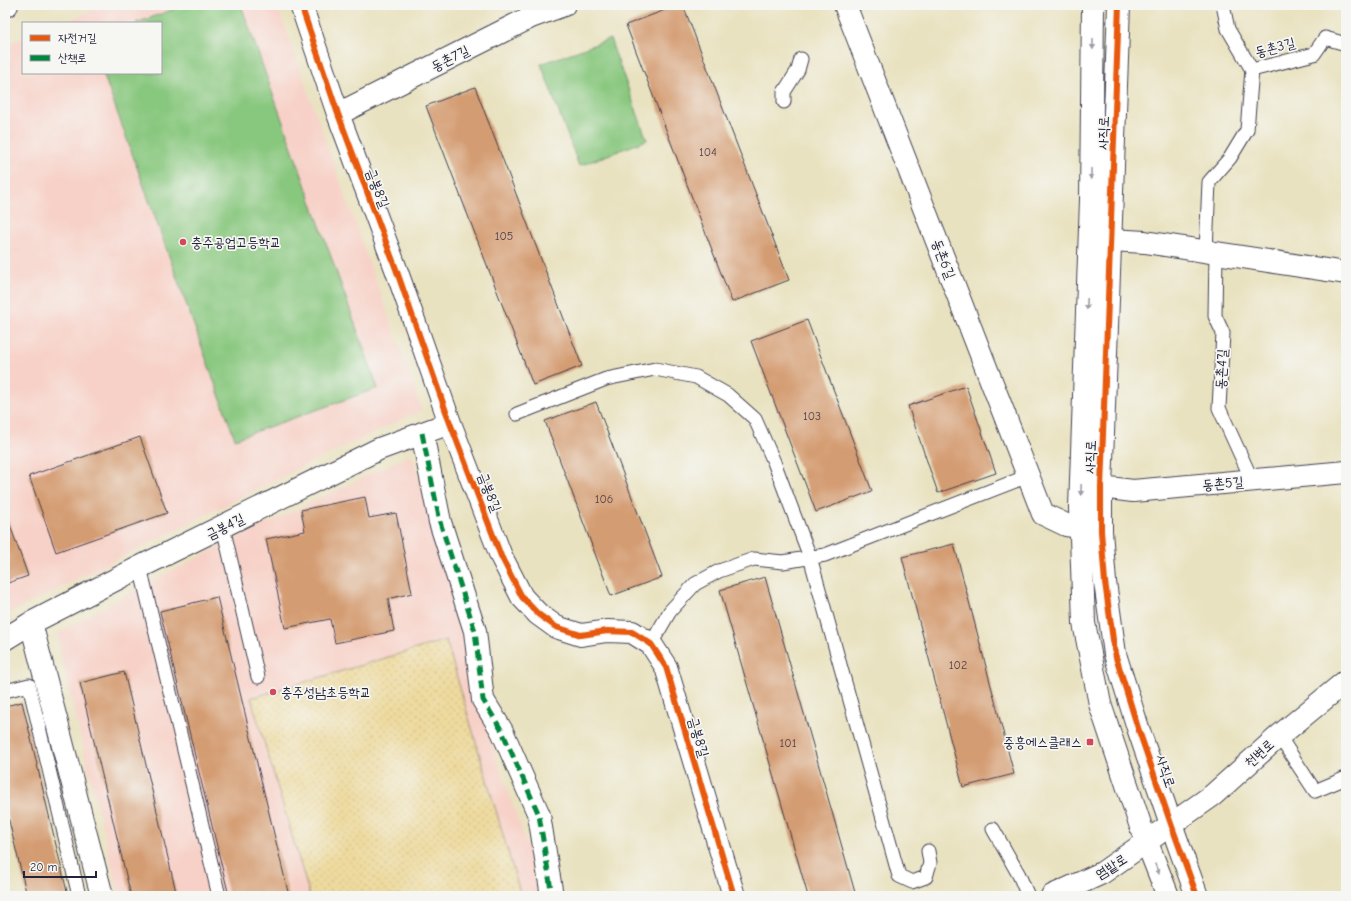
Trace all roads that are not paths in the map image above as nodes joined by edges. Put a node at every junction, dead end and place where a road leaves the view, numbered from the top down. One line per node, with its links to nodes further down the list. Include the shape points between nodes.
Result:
1 (301, 5): 11 (street, 금봉8길)
2 (564, 5): 11 (street, 동촌7길, via 531,17)
3 (845, 5): 19 (street, 동촌6길)
4 (1093, 5): 23 (street, 사직로, one-way to 23, via 1091,200)
5 (1119, 5): 12 (street, 사직로)
6 (1223, 5): 9 (lane, 동촌3길, via 1228,29)
7 (1346, 44): 9 (lane, 동촌3길, via 1325,38 1314,54)
8 (801, 59): 10 (lane, via 798,70 784,92)
9 (1252, 70): 13 (lane, 동촌4길, via 1247,130 1230,158 1209,182)
10 (784, 102)
11 (338, 114): 16 (street, 금봉8길)
12 (1111, 240): 13 (street, via 1145,242); 21 (street, 사직로)
13 (1211, 252): 14 (street); 20 (lane, 동촌4길, via 1215,316 1223,333 1219,408)
14 (1346, 273)
15 (517, 414): 24 (lane, via 606,379 655,369 696,378 728,395 755,419)
16 (450, 423): 17 (street, 금봉4길); 28 (street, 금봉8길, via 501,556 522,596 538,614 556,627 581,634 607,630 632,632)
17 (422, 433): 22 (street, 금봉4길, via 379,449); 41 (street, via 440,522 475,631 483,700 502,731 538,815)
18 (1346, 472): 20 (street, 동촌5길)
19 (1028, 476): 23 (street, 동촌6길, via 1043,514 1066,525); 24 (lane, via 825,555)
20 (1252, 480): 21 (street, 동촌5길, via 1133,491)
21 (1101, 487): 34 (street, 사직로, via 1105,582 1115,654)
22 (223, 527): 25 (street, 금봉4길); 29 (lane)
23 (1081, 527): 36 (street, 사직로, via 1084,623 1100,704)
24 (810, 557): 28 (lane, via 783,562 754,559 719,571 695,584 670,611); 37 (lane, via 899,876 912,882 926,877 930,864)
25 (140, 567): 26 (street, 금봉4길); 40 (lane)
26 (31, 623): 27 (street, 금봉4길); 39 (street)
27 (5, 639)
28 (651, 644): 42 (street, 금봉8길, via 666,667)
29 (258, 677)
30 (1346, 681): 32 (street, 천변로)
31 (5, 691): 38 (lane, via 29,685)
32 (1279, 736): 33 (lane, via 1315,791); 34 (street, 천변로, via 1213,795)
33 (1346, 778)
34 (1171, 824): 36 (street, 천변로); 46 (street, 사직로)
35 (992, 829): 43 (lane, via 1019,875)
36 (1146, 843): 44 (street, 염밭로, via 1102,873); 45 (street, 사직로, one-way to 45)
37 (928, 852)
38 (79, 896)
39 (102, 896)
40 (219, 896)
41 (552, 896)
42 (734, 896)
43 (1028, 896)
44 (1052, 896)
45 (1168, 896)
46 (1197, 896)

